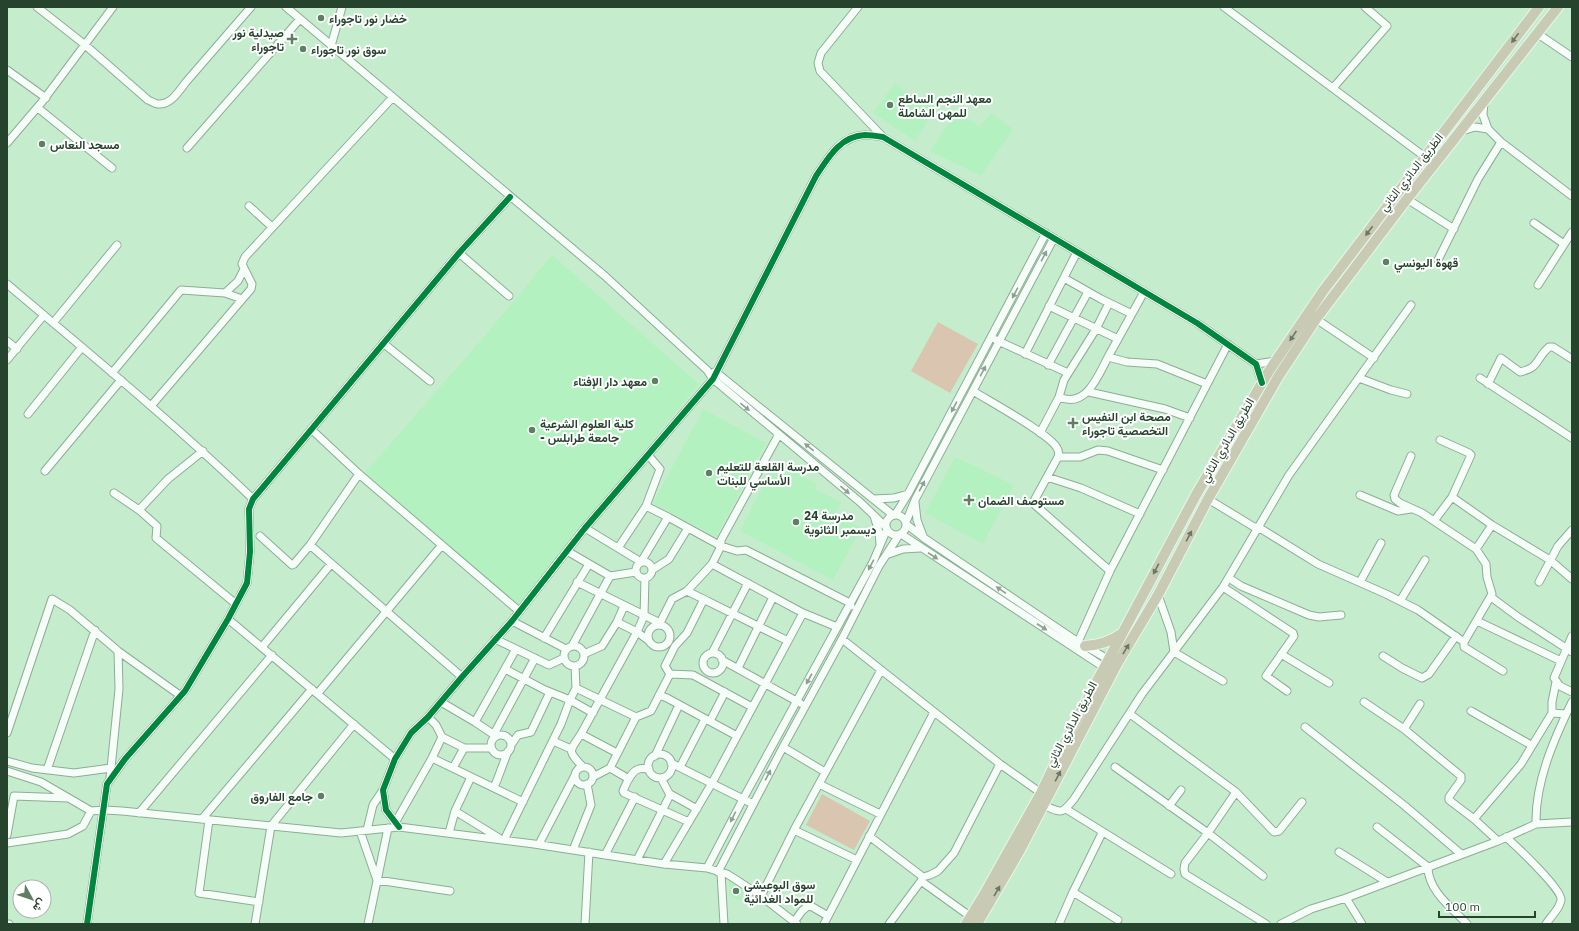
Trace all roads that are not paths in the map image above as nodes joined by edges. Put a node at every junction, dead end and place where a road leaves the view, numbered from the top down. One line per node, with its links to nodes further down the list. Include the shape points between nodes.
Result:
1 (37, 7): 14 (street)
2 (113, 7): 14 (street)
3 (251, 7): 14 (street, via 177,95 168,102 157,104 148,100)
4 (286, 7): 12 (street)
5 (342, 7): 15 (street)
6 (858, 7): 25 (street, via 821,52 818,63 820,71)
7 (1224, 7): 11 (street)
8 (1365, 7): 18 (street, via 1387,26)
9 (1539, 7): 29 (highway, الطريق الدائري الثاني, one-way to 29)
10 (1558, 7): 13 (highway, الطريق الدائري الثاني)
11 (1234, 10): 18 (street)
12 (300, 19): 15 (street); 28 (street)
13 (1538, 34): 16 (street); 21 (highway, الطريق الدائري الثاني)
14 (84, 44): 20 (street)
15 (331, 46): 19 (street)
16 (1572, 56)
17 (7, 70): 20 (street)
18 (1333, 88): 29 (street)
19 (393, 97): 32 (street); 36 (street)
20 (46, 98): 22 (street)
21 (1484, 102): 23 (street, via 1483,115); 24 (highway, الطريق الدائري الثاني)
22 (38, 108): 27 (street); 30 (street)
23 (1488, 130): 24 (street, via 1475,127); 26 (street)
24 (1459, 132): 33 (highway, الطريق الدائري الثاني)
25 (883, 137): 39 (street); 84 (street, via 864,135 847,139 835,147 806,195)
26 (1501, 142): 31 (street); 37 (street, via 1478,179)
27 (7, 143)
28 (187, 148)
29 (1425, 157): 79 (highway, الطريق الدائري الثاني, one-way to 79, via 1323,291)
30 (112, 168)
31 (1572, 196)
32 (510, 197): 44 (street); 82 (street, via 605,276)
33 (1406, 199): 37 (street); 61 (highway, الطريق الدائري الثاني)
34 (249, 206): 36 (street)
35 (1534, 223): 41 (street)
36 (272, 227): 46 (street, via 245,257 242,264)
37 (1454, 229): 45 (street)
38 (1572, 232): 41 (street)
39 (1046, 233): 40 (street); 62 (street, one-way to 62)
40 (1054, 238): 43 (street); 64 (street, one-way to 40)
41 (1564, 244): 49 (street)
42 (117, 245): 63 (street)
43 (1077, 252): 47 (street); 51 (street)
44 (459, 253): 53 (street); 70 (street)
45 (1438, 260)
46 (244, 269): 52 (street, via 238,281); 54 (street, via 252,284)
47 (1064, 278): 50 (street); 57 (street)
48 (7, 284): 59 (street)
49 (1538, 285)
50 (1088, 292): 55 (street); 60 (street)
51 (1144, 292): 58 (street); 71 (street)
52 (225, 294): 54 (street); 83 (street, via 181,290)
53 (509, 296)
54 (242, 299): 100 (street)
55 (1109, 303): 58 (street); 65 (street)
56 (1411, 305): 76 (street)
57 (1049, 306): 60 (street); 74 (street)
58 (1132, 314): 67 (street)
59 (44, 315): 63 (street); 73 (street)
60 (1073, 318): 65 (street); 81 (street)
61 (1316, 319): 76 (street); 124 (highway, الطريق الدائري الثاني, via 1278,378)
62 (999, 322): 64 (street); 66 (street)
63 (54, 323): 72 (street)
64 (1006, 326): 69 (street)
65 (1096, 329): 67 (street); 85 (street)
66 (991, 338): 69 (street); 106 (street, one-way to 106)
67 (1118, 339): 75 (street)
68 (7, 341): 73 (street)
69 (999, 342): 74 (street); 95 (street, one-way to 69)
70 (383, 343): 90 (street); 103 (street)
71 (1228, 344): 80 (street); 92 (street)
72 (82, 347): 83 (street); 101 (street)
73 (17, 349): 78 (street)
74 (1025, 354): 81 (street)
75 (1108, 357): 92 (street, via 1127,362 1157,364); 96 (street)
76 (1374, 358): 86 (street)
77 (1572, 359): 93 (street, via 1549,346 1536,366 1520,372 1501,358)
78 (7, 360)
79 (1276, 361): 80 (street); 91 (highway, الطريق الدائري الثاني)
80 (1256, 364): 91 (street)
81 (1048, 365): 85 (street)
82 (707, 370): 84 (street); 88 (street)
83 (112, 373): 89 (street)
84 (717, 373): 88 (street); 94 (street)
85 (1068, 373): 99 (street)
86 (1359, 378): 97 (street); 136 (street, via 1289,475)
87 (1480, 378): 93 (street)
88 (713, 379): 98 (street); 111 (street)
89 (121, 380): 100 (street); 115 (street)
90 (430, 381)
91 (1262, 383): 198 (highway, الطريق الدائري الثاني, one-way to 198, via 1197,493)
92 (1208, 384): 102 (street)
93 (1488, 384): 107 (street)
94 (736, 389): 98 (street); 123 (street, one-way to 94)
95 (973, 391): 104 (street); 108 (street)
96 (1089, 392): 99 (street, via 1074,399); 102 (street, via 1165,408)
97 (1407, 394)
98 (731, 395): 105 (street, one-way to 105)
99 (1059, 397): 104 (street)
100 (151, 406): 110 (street)
101 (28, 414)
102 (1190, 418): 114 (street)
103 (311, 429): 116 (street); 122 (street)
104 (1040, 433): 113 (street, via 1057,447)
105 (779, 434): 129 (street, one-way to 129); 147 (street, via 721,540)
106 (938, 436): 108 (street); 119 (street)
107 (1572, 438)
108 (946, 440): 125 (street, one-way to 108)
109 (1440, 440): 121 (street, via 1471,456)
110 (203, 451): 122 (street); 128 (street, via 168,480)
111 (648, 455): 126 (street, via 660,469); 137 (street)
112 (1411, 456): 127 (street, via 1394,495 1395,499)
113 (1058, 457): 114 (street, via 1080,457 1098,450 1108,451); 117 (street)
114 (1163, 470): 130 (street)
115 (45, 471)
116 (359, 474): 145 (street); 146 (street)
117 (1047, 477): 130 (street, via 1081,488); 161 (street, via 1034,502 1035,505)
118 (114, 493): 128 (street)
119 (908, 494): 123 (street); 131 (street)
120 (1360, 495): 127 (street, via 1398,511)
121 (1452, 497): 133 (street); 135 (street)
122 (253, 499): 180 (street, via 249,509 250,552 247,583)
123 (874, 499): 131 (street)
124 (1208, 499): 136 (street); 174 (highway, الطريق الدائري الثاني, one-way to 124)
125 (915, 500): 134 (street); 143 (street, via 917,520)
126 (646, 506): 132 (street); 149 (street)
127 (1411, 509): 133 (street)
128 (139, 510): 180 (street, via 158,526 156,538)
129 (872, 512): 139 (street); 148 (street)
130 (1140, 514): 161 (street)
131 (894, 515): 134 (street, via 902,516); 139 (street, via 888,518)
132 (668, 517): 138 (street); 156 (street)
133 (1434, 521): 151 (street)
134 (906, 523): 141 (street, via 905,530); 143 (street)
135 (1492, 525): 151 (street); 155 (street)
136 (1258, 526): 165 (street); 168 (street, via 1318,564)
137 (585, 528): 149 (street); 152 (street)
138 (688, 528): 147 (street); 160 (street, via 669,559)
139 (887, 528): 141 (street, via 893,535); 148 (street)
140 (1572, 530): 155 (street)
141 (900, 534): 150 (street); 153 (street)
142 (260, 536): 145 (street, via 293,565)
143 (924, 538): 208 (street, one-way to 143)
144 (1381, 543): 168 (street)
145 (310, 545): 157 (street)
146 (442, 545): 182 (street); 183 (street)
147 (721, 546): 159 (street); 179 (street, via 737,551 746,550)
148 (880, 547): 179 (street, one-way to 179)
149 (618, 548): 156 (street)
150 (920, 548): 153 (street, via 902,549); 226 (street, one-way to 226)
151 (1476, 549): 176 (street, via 1486,564)
152 (567, 551): 158 (street); 183 (street)
153 (886, 555): 188 (street)
154 (1425, 560): 178 (street)
155 (1550, 560): 166 (street); 169 (street)
156 (641, 562): 160 (street, via 649,563); 162 (street)
157 (331, 564): 182 (street); 210 (street)
158 (589, 564): 163 (street); 167 (street)
159 (712, 564): 170 (street); 172 (street)
160 (652, 570): 164 (street)
161 (1110, 571): 208 (street)
162 (636, 572): 163 (street); 164 (street)
163 (610, 576): 173 (street)
164 (645, 578): 187 (street)
165 (1229, 578): 171 (street); 186 (street, via 1241,586 1309,615)
166 (1572, 579)
167 (577, 582): 173 (street); 201 (street)
168 (1360, 582): 178 (street)
169 (1539, 582)
170 (748, 583): 175 (street); 185 (street)
171 (1223, 587): 215 (street); 218 (street, via 1293,632 1294,636)
172 (687, 591): 177 (street); 193 (street, via 672,599)
173 (600, 594): 181 (street); 211 (street)
174 (1158, 595): 215 (street, via 1171,632); 226 (highway, الطريق الدائري الثاني, one-way to 174)
175 (773, 597): 184 (street); 194 (street)
176 (1491, 597): 191 (street); 213 (street, via 1524,622)
177 (704, 599): 185 (street); 209 (street, via 687,633)
178 (1400, 601): 199 (street)
179 (850, 603): 188 (street); 195 (street)
180 (236, 604): 189 (street)
181 (624, 606): 187 (street); 192 (street)
182 (387, 611): 232 (street); 239 (street)
183 (519, 611): 190 (street)
184 (802, 613): 195 (street); 206 (street)
185 (732, 614): 194 (street); 216 (street)
186 (1341, 615)
187 (644, 616): 193 (street); 197 (street)
188 (855, 616): 203 (street)
189 (228, 619): 210 (street); 245 (street)
190 (512, 621): 201 (street); 202 (street)
191 (1477, 621): 207 (street); 224 (street)
192 (617, 622): 197 (street); 217 (street, via 602,646)
193 (659, 624): 204 (street, via 649,631); 205 (street, via 669,632)
194 (759, 627): 206 (street); 227 (street)
195 (837, 627): 248 (street, one-way to 248)
196 (95, 630): 214 (street); 269 (street, via 52,599); 295 (street)
197 (638, 632): 204 (street); 246 (street)
198 (1121, 634): 208 (highway, via 1112,641 1101,644); 226 (highway, الطريق الدائري الثاني)
199 (1456, 636): 207 (street); 220 (street, via 1426,677 1422,678)
200 (1572, 636): 213 (street)
201 (544, 638): 211 (street)
202 (495, 639): 212 (street); 232 (street)
203 (842, 639): 229 (street); 254 (street)
204 (648, 640): 205 (street, via 658,647)
205 (668, 641): 209 (street)
206 (788, 641): 236 (street)
207 (1464, 642): 230 (street, via 1466,649)
208 (1082, 644): 226 (street)
209 (675, 646): 231 (street, via 665,666)
210 (262, 647): 219 (street)
211 (569, 648): 217 (street, via 581,649); 222 (street)
212 (516, 649): 221 (street); 228 (street)
213 (1569, 650): 224 (street)
214 (118, 651): 245 (street); 291 (street, via 119,689)
215 (1174, 652): 234 (street); 260 (street)
216 (712, 653): 223 (street); 223 (street, via 704,659 707,670 718,671 722,666)
217 (584, 654): 225 (street, via 581,663)
218 (1281, 654): 237 (street); 240 (street, via 1266,677)
219 (272, 655): 239 (street); 327 (street)
220 (1382, 656)
221 (535, 658): 222 (street, via 551,665); 233 (street)
222 (564, 658): 225 (street, via 569,666)
223 (722, 660): 227 (street)
224 (1561, 661): 235 (street, via 1554,676)
225 (575, 666): 238 (street)
226 (1110, 666): 310 (highway, الطريق الدائري الثاني, via 1072,728); 319 (highway, الطريق الدائري الثاني, one-way to 226)
227 (738, 668): 236 (street)
228 (505, 669): 233 (street); 265 (street)
229 (881, 670): 257 (street); 297 (street)
230 (1503, 671)
231 (670, 674): 242 (street, via 693,675); 244 (street)
232 (462, 677): 249 (street)
233 (524, 678): 241 (street); 271 (street)
234 (1223, 681)
235 (1556, 682): 243 (street); 259 (street)
236 (765, 683): 248 (street); 255 (street)
237 (1328, 684)
238 (576, 688): 246 (street); 247 (street)
239 (315, 691): 266 (street); 330 (street)
240 (1287, 691)
241 (550, 692): 247 (street); 279 (street, via 531,732 518,735)
242 (725, 692): 255 (street); 264 (street)
243 (1572, 692)
244 (659, 695): 253 (street); 263 (street, via 651,711)
245 (181, 696): 301 (street)
246 (599, 699): 258 (street); 263 (street)
247 (570, 700): 258 (street); 274 (street)
248 (797, 701): 254 (street); 315 (street)
249 (441, 702): 262 (street); 265 (street)
250 (1364, 702): 268 (street)
251 (1572, 702): 261 (street)
252 (1420, 704): 268 (street)
253 (679, 705): 264 (street); 282 (street)
254 (806, 705): 276 (street)
255 (752, 707): 272 (street)
256 (1471, 711): 275 (street)
257 (934, 712): 287 (street); 328 (street)
258 (593, 713): 270 (street)
259 (1552, 713): 261 (street); 275 (street)
260 (1130, 714): 311 (street); 323 (street)
261 (1566, 714): 333 (street, via 1546,763 1536,810)
262 (428, 717): 273 (street); 284 (street, via 411,733)
263 (636, 717): 281 (street)
264 (707, 720): 272 (street); 289 (street)
265 (475, 722): 271 (street)
266 (354, 724): 284 (street); 335 (street)
267 (1305, 727): 353 (street)
268 (1404, 729): 329 (street, via 1461,776 1449,800)
269 (7, 732)
270 (581, 734): 280 (street); 281 (street)
271 (495, 735): 278 (street, via 491,741); 279 (street, via 506,736 510,741)
272 (737, 736): 304 (street)
273 (442, 737): 277 (street); 283 (street)
274 (553, 741): 280 (street); 316 (street)
275 (1531, 745): 329 (street, via 1521,764)
276 (783, 747): 297 (street); 318 (street, one-way to 276)
277 (464, 748): 278 (street); 292 (street)
278 (491, 748): 279 (street, via 499,755 506,754)
279 (510, 748): 307 (street)
280 (571, 749): 288 (street, via 571,755)
281 (618, 753): 293 (street)
282 (655, 756): 286 (street, via 663,755); 294 (street, via 649,761)
283 (432, 758): 292 (street); 334 (street)
284 (395, 759): 308 (street)
285 (7, 761): 295 (street)
286 (671, 763): 289 (street); 302 (street, via 671,771)
287 (1000, 764): 310 (street); 363 (street, via 954,853 938,871)
288 (583, 767): 298 (street); 300 (street, via 589,768)
289 (680, 767): 304 (street)
290 (1115, 767): 320 (street)
291 (111, 768): 295 (street, via 74,773); 301 (street)
292 (453, 768): 299 (street)
293 (610, 768): 300 (street); 303 (street)
294 (649, 769): 302 (street, via 653,776); 303 (street, via 637,770)
295 (47, 770)
296 (7, 771): 314 (street, via 41,782)
297 (825, 772): 306 (street)
298 (574, 775): 305 (street, via 578,784); 349 (street)
299 (471, 777): 307 (street); 326 (street)
300 (593, 777): 305 (street)
301 (110, 778): 324 (street, via 105,793)
302 (661, 778): 312 (street)
303 (629, 779): 313 (street, via 624,792)
304 (712, 783): 315 (street); 322 (street)
305 (588, 784): 350 (street, via 591,805)
306 (819, 784): 328 (street); 338 (street)
307 (493, 787): 316 (street)
308 (383, 790): 334 (street, via 386,810); 339 (street)
309 (1181, 790): 320 (street)
310 (1041, 792): 374 (highway, الطريق الدائري الثاني)
311 (1236, 792): 317 (street, via 1274,832 1279,831); 342 (street)
312 (670, 794): 321 (street); 322 (street)
313 (635, 797): 321 (street); 354 (street)
314 (68, 798): 325 (street); 343 (street, via 14,796)
315 (743, 799): 318 (street); 359 (street, one-way to 359)
316 (523, 802): 346 (street)
317 (1302, 802)
318 (753, 804): 360 (street)
319 (1043, 805): 323 (street, via 1059,812); 374 (highway, الطريق الدائري الثاني, one-way to 319, via 1020,850)
320 (1169, 806): 342 (street)
321 (662, 809): 331 (street); 355 (street)
322 (697, 809): 331 (street)
323 (1066, 809): 341 (street)
324 (104, 810): 325 (street); 327 (street); 375 (street)
325 (91, 811): 348 (street, via 83,826 68,834)
326 (455, 811): 340 (street); 346 (street)
327 (139, 813): 330 (street)
328 (880, 814): 344 (street)
329 (1474, 819): 347 (street)
330 (206, 820): 335 (street); 370 (street, via 199,892)
331 (689, 822): 357 (street)
332 (1572, 822): 333 (street)
333 (1536, 824): 345 (street)
334 (397, 825): 337 (street); 340 (street)
335 (271, 826): 339 (street, via 341,833); 370 (street)
336 (1377, 827): 358 (street)
337 (388, 828): 339 (street); 364 (street)
338 (794, 830): 356 (street); 368 (street)
339 (363, 831): 364 (street)
340 (449, 833): 346 (street)
341 (1102, 833): 361 (street); 367 (street)
342 (1208, 833): 362 (street); 383 (street, via 1185,863 1185,874)
343 (7, 835)
344 (869, 836): 356 (street); 363 (street)
345 (1506, 837): 347 (street); 387 (street, via 1548,878 1561,895 1561,901)
346 (503, 840): 349 (street)
347 (1498, 841): 353 (street)
348 (7, 843)
349 (539, 844): 350 (street)
350 (573, 850): 351 (street)
351 (589, 852): 354 (street); 378 (street)
352 (1339, 852): 365 (street)
353 (1461, 854): 358 (street)
354 (605, 855): 355 (street)
355 (637, 860): 357 (street)
356 (856, 860): 371 (street)
357 (664, 864): 359 (street)
358 (1428, 867): 365 (street); 386 (street, via 1433,887)
359 (707, 868): 360 (street)
360 (719, 872): 368 (street, via 727,874); 379 (street)
361 (1171, 874)
362 (1264, 876)
363 (922, 879): 374 (street); 381 (street)
364 (377, 880): 366 (street); 377 (street)
365 (1387, 882): 369 (street)
366 (450, 891)
367 (1072, 892): 372 (street); 382 (street)
368 (761, 896): 373 (street)
369 (1346, 898): 384 (street, via 1310,909); 385 (street)
370 (259, 902): 376 (street)
371 (828, 916): 373 (street, via 809,905); 380 (street)
372 (1118, 920)
373 (791, 922)
374 (971, 922)
375 (87, 924)
376 (255, 924)
377 (368, 924)
378 (585, 924)
379 (724, 924)
380 (824, 924)
381 (889, 924)
382 (1059, 924)
383 (1266, 924)
384 (1281, 924)
385 (1362, 924)
386 (1467, 924)
387 (1546, 924)

